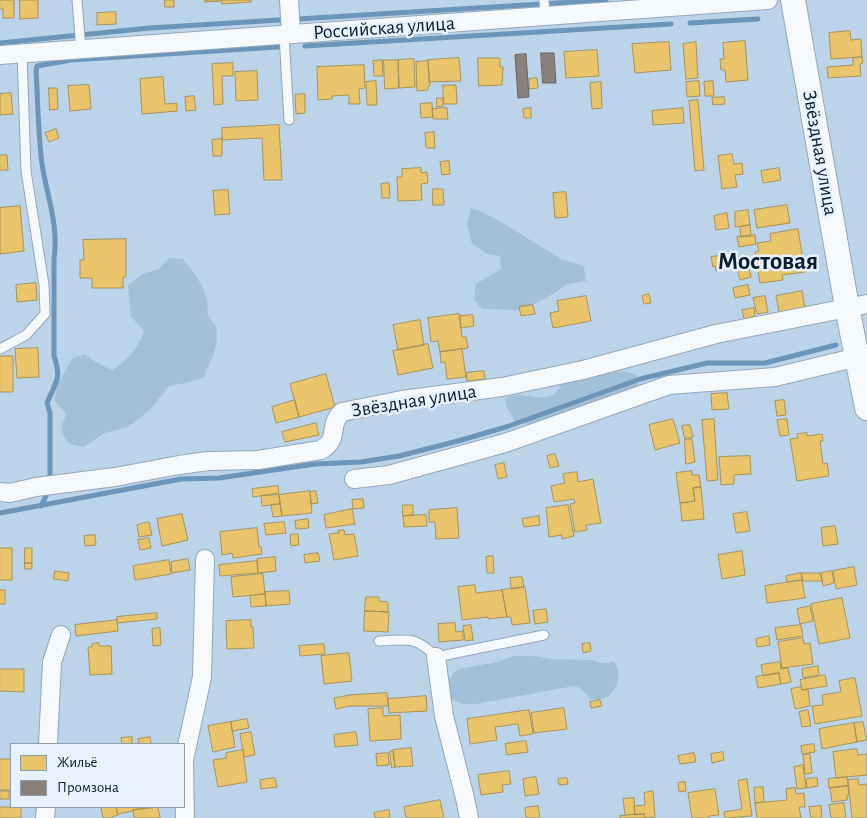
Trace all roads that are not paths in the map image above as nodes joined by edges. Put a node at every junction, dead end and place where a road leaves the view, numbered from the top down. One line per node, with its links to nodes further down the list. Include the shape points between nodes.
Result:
1 (76, 0): 7 (lane)
2 (289, 0): 6 (street)
3 (768, 0): 5 (street, Российская улица)
4 (793, 0): 11 (street, Звёздная улица)
5 (544, 8): 6 (street, Российская улица)
6 (288, 35): 7 (street, Российская улица); 10 (lane)
7 (81, 50): 8 (street, Российская улица)
8 (22, 54): 9 (street, Российская улица); 12 (lane, via 26,171 44,284 45,314 26,335)
9 (0, 56)
10 (289, 120)
11 (857, 305): 13 (street, Звёздная улица); 16 (street, Звёздная улица, via 716,334 583,370 502,387 402,400 342,412 335,418 332,439 321,450 258,460 208,461)
12 (0, 349)
13 (858, 357): 14 (street, Звёздная улица); 15 (street, via 774,377 669,385 505,443 389,475)
14 (867, 408)
15 (354, 479)
16 (0, 492)
17 (205, 559): 23 (street, via 202,677)
18 (544, 634): 21 (lane)
19 (61, 635): 22 (street, via 52,662)
20 (379, 641): 21 (lane, via 414,640)
21 (436, 657): 24 (street, via 444,716)
22 (48, 743)
23 (185, 755)
24 (469, 818)

